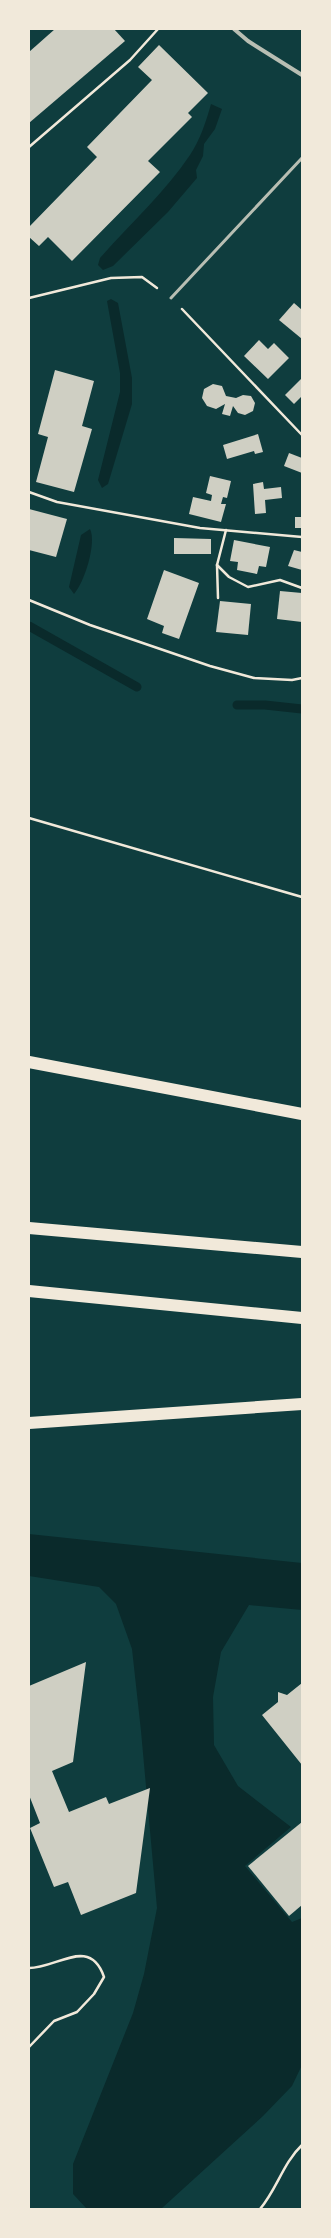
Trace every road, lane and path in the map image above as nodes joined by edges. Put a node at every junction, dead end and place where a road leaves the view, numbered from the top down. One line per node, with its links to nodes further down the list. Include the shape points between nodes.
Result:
1 (158, 29): 4 (path, via 130,60)
2 (234, 29): 3 (street, via 248,41)
3 (302, 75)
4 (29, 147)
5 (302, 158): 7 (lane)
6 (29, 298): 7 (path, via 111,278 142,277)
7 (171, 298): 8 (path)
8 (302, 435)
9 (29, 492): 10 (path, via 57,502 200,528)
10 (226, 530): 11 (path); 12 (path)
11 (302, 537)
12 (217, 565): 13 (path, via 229,578 248,587 280,580); 14 (path)
13 (302, 588)
14 (218, 598)
15 (29, 600): 16 (path, via 90,625 210,666 254,678)
16 (302, 678)
17 (29, 818): 18 (path)
18 (302, 897)
19 (29, 1062): 20 (highway)
20 (302, 1114)
21 (29, 1228): 22 (highway)
22 (302, 1252)
23 (29, 1291): 24 (highway)
24 (302, 1318)
25 (302, 1404): 26 (highway)
26 (29, 1423)
27 (29, 1968): 28 (path, via 39,1968 70,1956 86,1956 100,1966 104,1978 94,1994 77,2012 54,2021)
28 (29, 2047)
29 (302, 2145): 30 (path, via 291,2156 270,2196)
30 (260, 2209)

